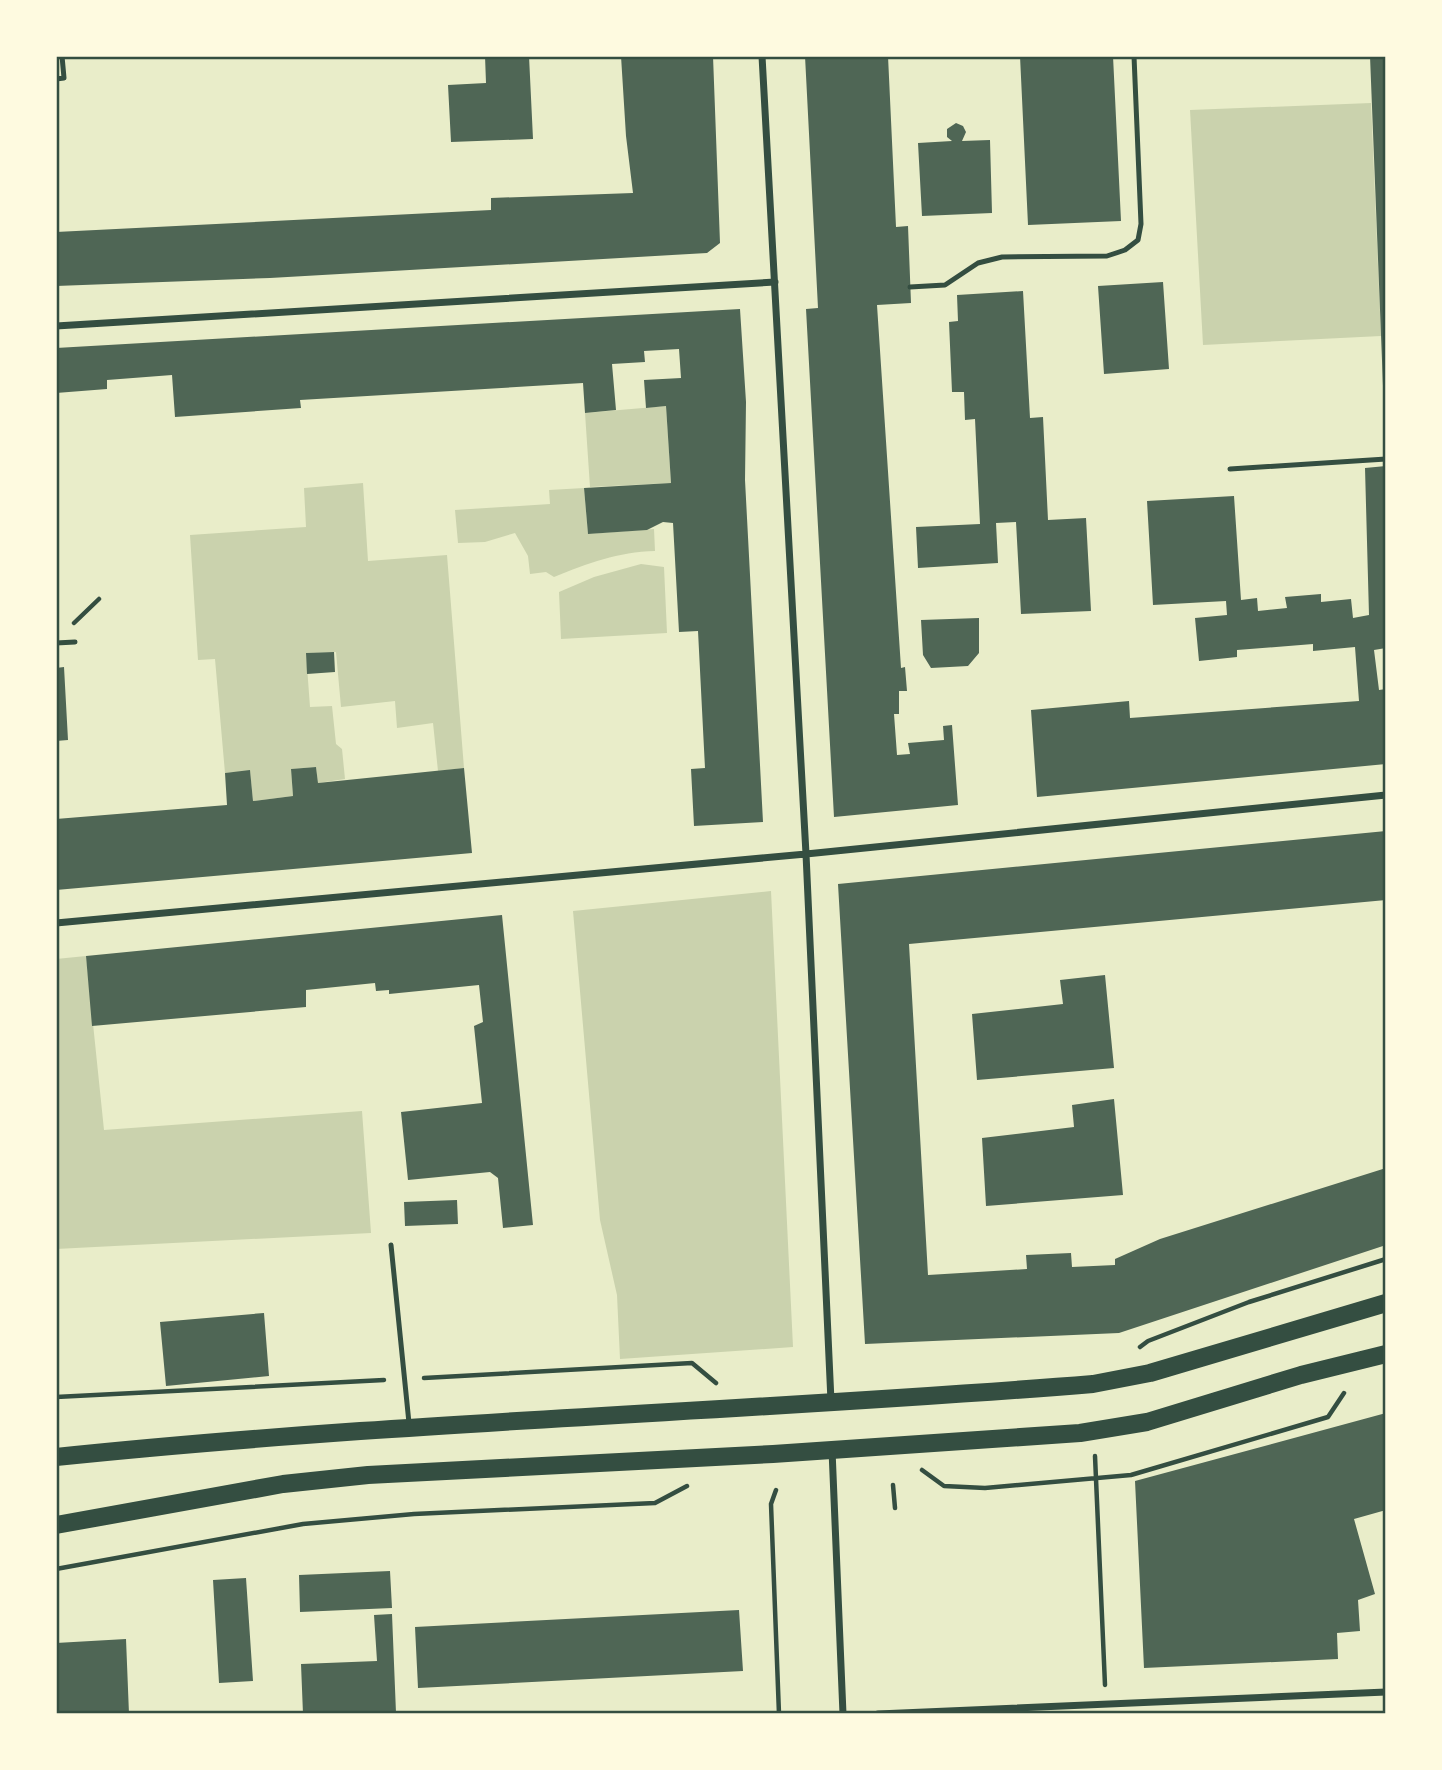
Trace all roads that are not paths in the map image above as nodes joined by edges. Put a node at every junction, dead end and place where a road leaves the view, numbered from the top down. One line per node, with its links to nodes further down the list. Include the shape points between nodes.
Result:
1 (62, 56): 4 (lane, via 64,78)
2 (762, 56): 5 (street)
3 (1134, 56): 6 (lane, via 1138,240 1107,256 1002,257 978,263 944,285)
4 (56, 79)
5 (775, 282): 7 (street); 13 (street)
6 (910, 287)
7 (56, 326)
8 (1386, 459): 9 (lane)
9 (1230, 469)
10 (75, 642): 11 (lane)
11 (56, 643)
12 (1386, 795): 13 (street)
13 (806, 854): 14 (street); 18 (street)
14 (56, 923)
15 (391, 1245): 19 (lane)
16 (1386, 1303): 18 (main road, via 1150,1373 1093,1384)
17 (1386, 1354): 20 (main road, via 1147,1422 1093,1431)
18 (831, 1403): 19 (main road)
19 (409, 1428): 21 (main road, via 255,1437)
20 (832, 1450): 22 (main road, via 368,1475 283,1484); 24 (street)
21 (56, 1457)
22 (56, 1525)
23 (1386, 1692): 25 (street)
24 (843, 1714)
25 (878, 1714)

